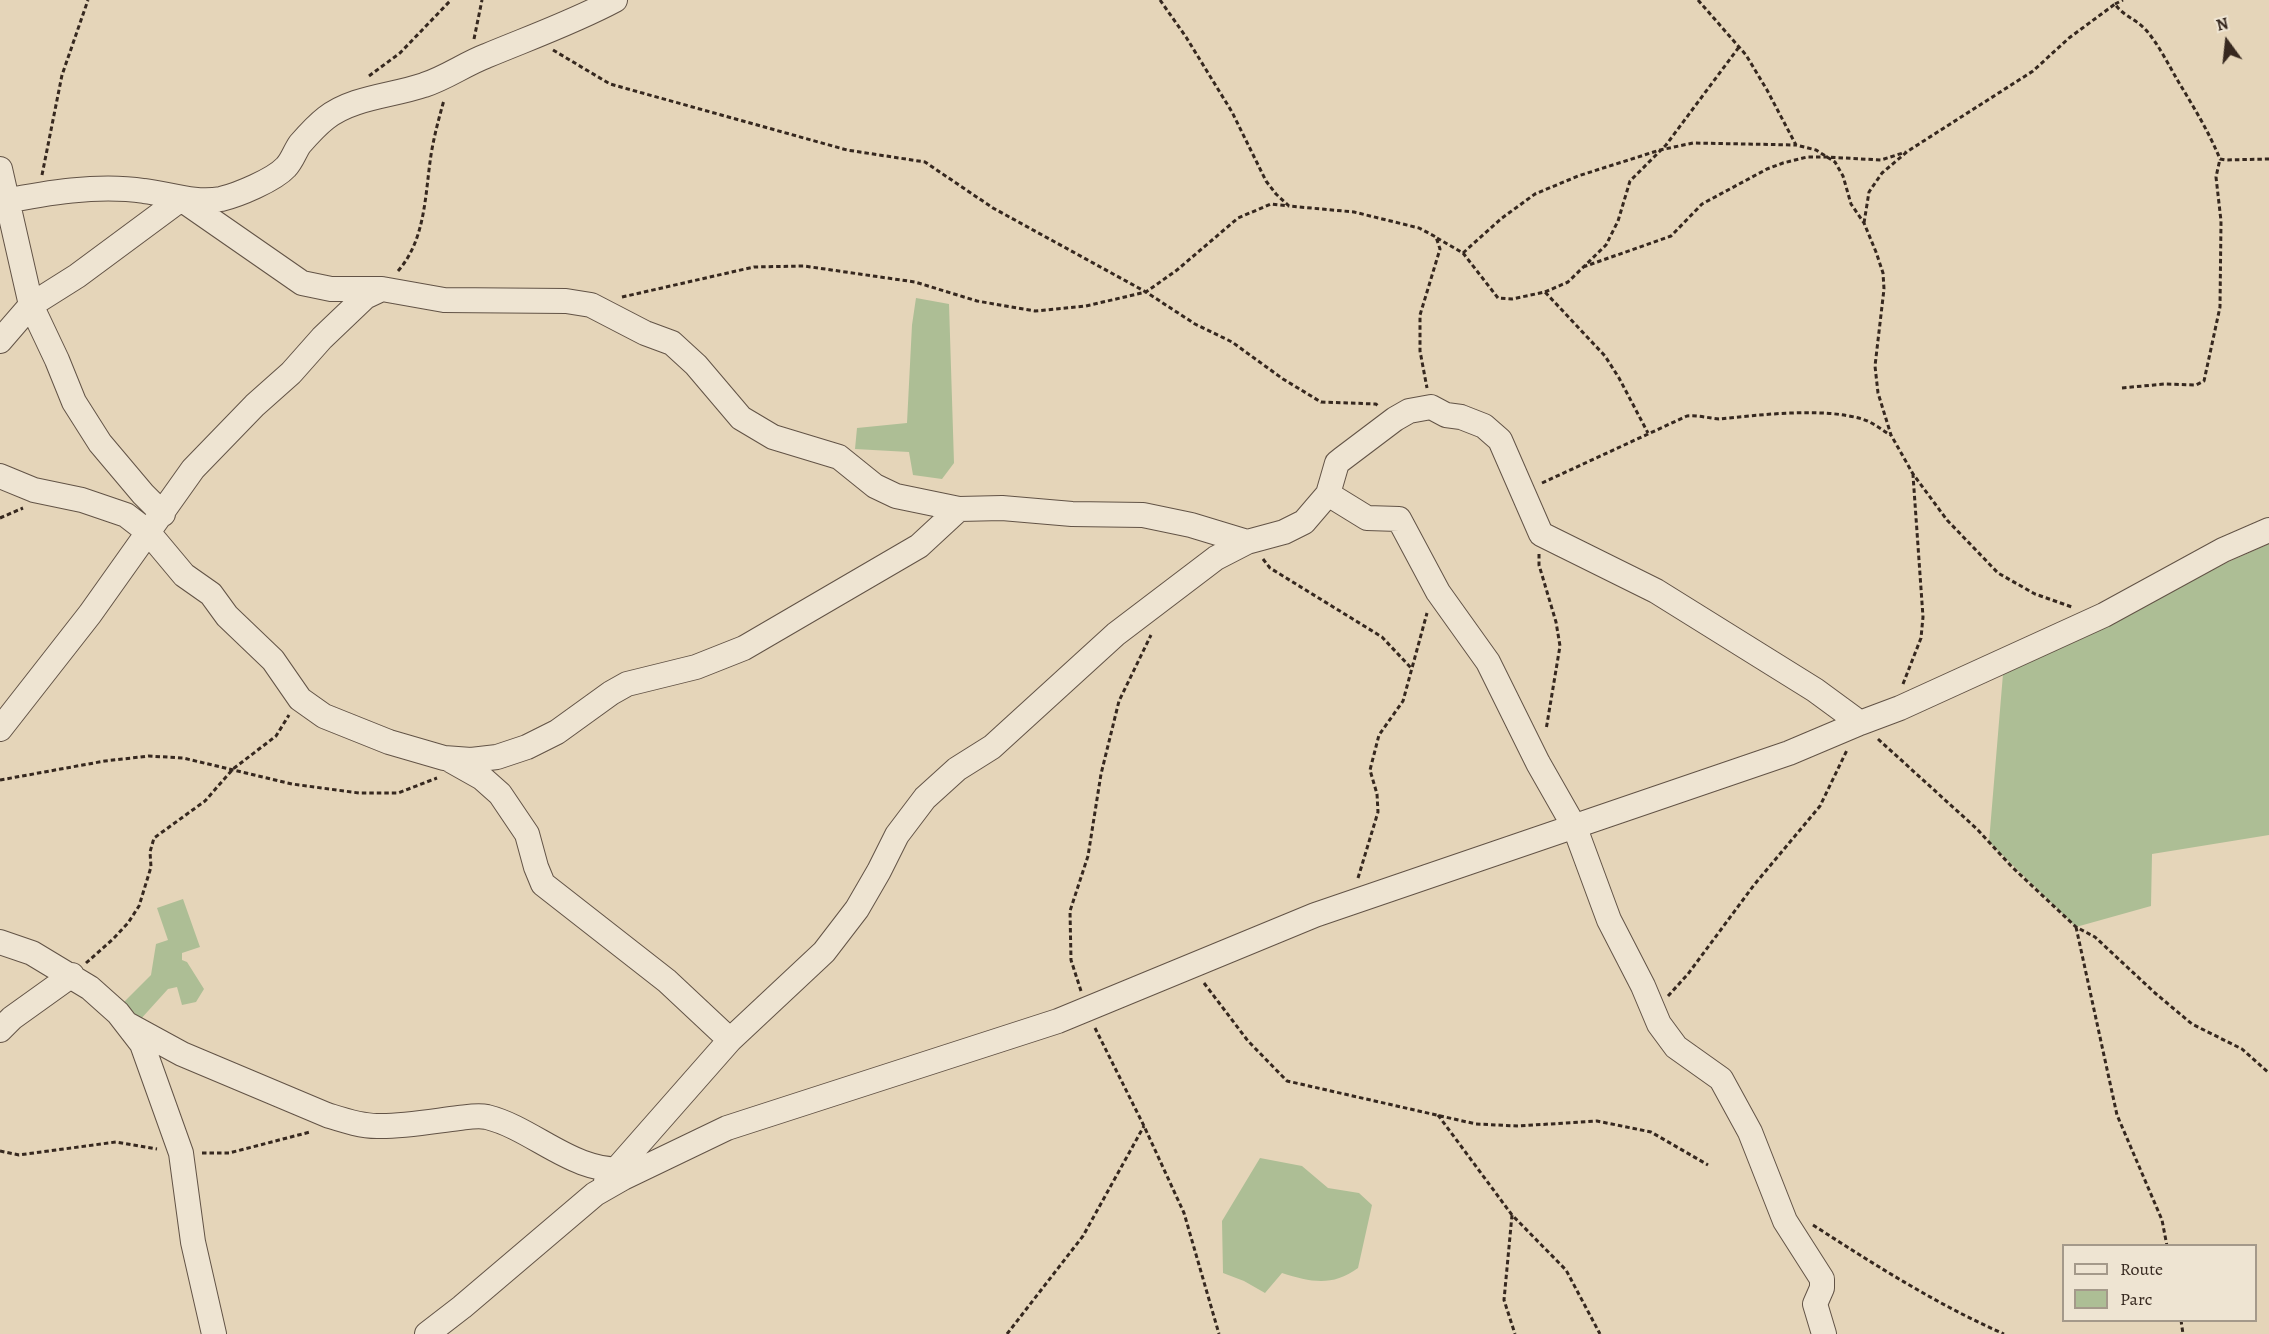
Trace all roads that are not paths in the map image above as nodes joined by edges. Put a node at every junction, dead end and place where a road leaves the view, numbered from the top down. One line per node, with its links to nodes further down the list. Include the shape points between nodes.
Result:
1 (615, 0): 3 (street, via 425,85 342,108 325,118 285,168 266,181 218,200)
2 (0, 170): 4 (street)
3 (181, 199): 4 (street, via 144,191 74,190); 5 (street, via 302,283 331,289); 6 (street)
4 (3, 201): 6 (street)
5 (382, 289): 10 (street, via 444,300 566,301 591,305 672,343 741,418 773,437 839,457 875,486 896,496); 11 (street, via 365,297 193,469)
6 (31, 305): 7 (street); 11 (street, via 74,402 100,443 143,494)
7 (0, 341)
8 (0, 476): 11 (street, via 34,490)
9 (1328, 494): 13 (street, via 1304,522); 14 (street, via 1337,464 1409,411 1431,407 1484,426 1500,440 1541,534 1656,591 1815,690); 17 (street, via 1367,518 1399,519 1433,583 1488,662)
10 (959, 509): 13 (street, via 1143,515); 16 (street, via 919,546 744,648 696,667 627,684 557,732 526,747 497,757)
11 (155, 523): 15 (street, via 90,615); 16 (street, via 184,574 211,594 227,616 273,660 300,699 324,716)
12 (2269, 530): 14 (street, via 2223,550 2104,615)
13 (1247, 542): 22 (street, via 1216,558 1116,634 992,747 957,769 925,798 897,835 857,909 824,952)
14 (1860, 723): 17 (street, via 1790,753)
15 (0, 729)
16 (453, 762): 22 (street, via 482,778 500,794 527,834 543,884 667,981)
17 (1575, 828): 23 (street, via 1315,915 1058,1021 727,1128); 30 (street, via 1609,920 1664,1033 1676,1047 1721,1079 1750,1132 1785,1221 1822,1279 1815,1304)
18 (0, 942): 19 (street, via 33,953)
19 (72, 975): 20 (street); 21 (street)
20 (127, 1024): 24 (street, via 182,1054 346,1121 377,1126 484,1116 564,1154); 27 (street, via 142,1044 181,1153 193,1242)
21 (0, 1030)
22 (730, 1040): 24 (street)
23 (649, 1166): 24 (street); 25 (street)
24 (617, 1170): 25 (street)
25 (594, 1194): 26 (street)
26 (462, 1307): 28 (street); 29 (street)
27 (214, 1334)
28 (427, 1334)
29 (449, 1334)
30 (1824, 1334)

